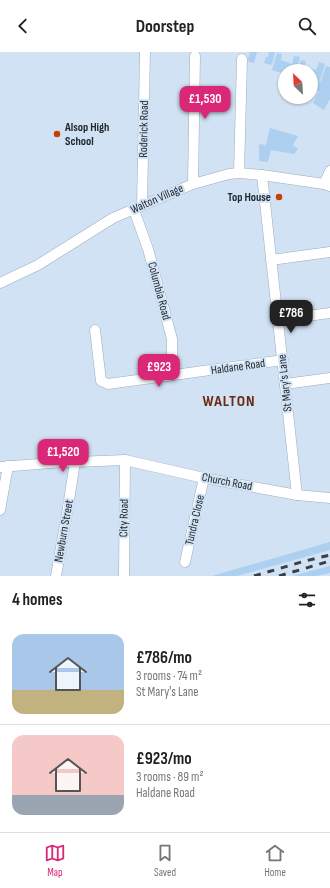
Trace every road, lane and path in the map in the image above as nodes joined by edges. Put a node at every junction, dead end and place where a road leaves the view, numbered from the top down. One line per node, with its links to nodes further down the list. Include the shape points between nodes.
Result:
1 (146, 52): 9 (street, Roderick Road)
2 (195, 56): 7 (street)
3 (242, 59): 5 (street)
4 (330, 171): 8 (street)
5 (239, 173): 6 (street, Walton Village); 7 (street, Walton Village)
6 (262, 175): 8 (street, Walton Village); 11 (street, St Mary's Lane)
7 (193, 184): 9 (street, Walton Village)
8 (327, 185)
9 (138, 208): 12 (street, Walton Village, via 113,218 38,265); 17 (street, Columbia Road, via 172,339)
10 (330, 252): 11 (street)
11 (271, 260): 14 (street, St Mary's Lane)
12 (0, 283)
13 (330, 314): 14 (street)
14 (278, 320): 16 (street, St Mary's Lane)
15 (95, 330): 17 (street, Haldane Road, via 101,380 108,384)
16 (283, 360): 17 (street, Haldane Road); 19 (street, St Mary's Lane)
17 (172, 375)
18 (330, 378): 19 (street)
19 (285, 384): 24 (street, St Mary's Lane)
20 (125, 460): 21 (street, Church Road); 23 (street, Church Road); 29 (street, City Road)
21 (75, 462): 22 (street, Church Road); 28 (street, Newburn Street)
22 (4, 466): 26 (street)
23 (204, 478): 24 (street, Church Road); 27 (street, Tundra Close)
24 (298, 495): 25 (street, Church Road)
25 (330, 498)
26 (0, 510)
27 (186, 562)
28 (56, 576)
29 (124, 576)

